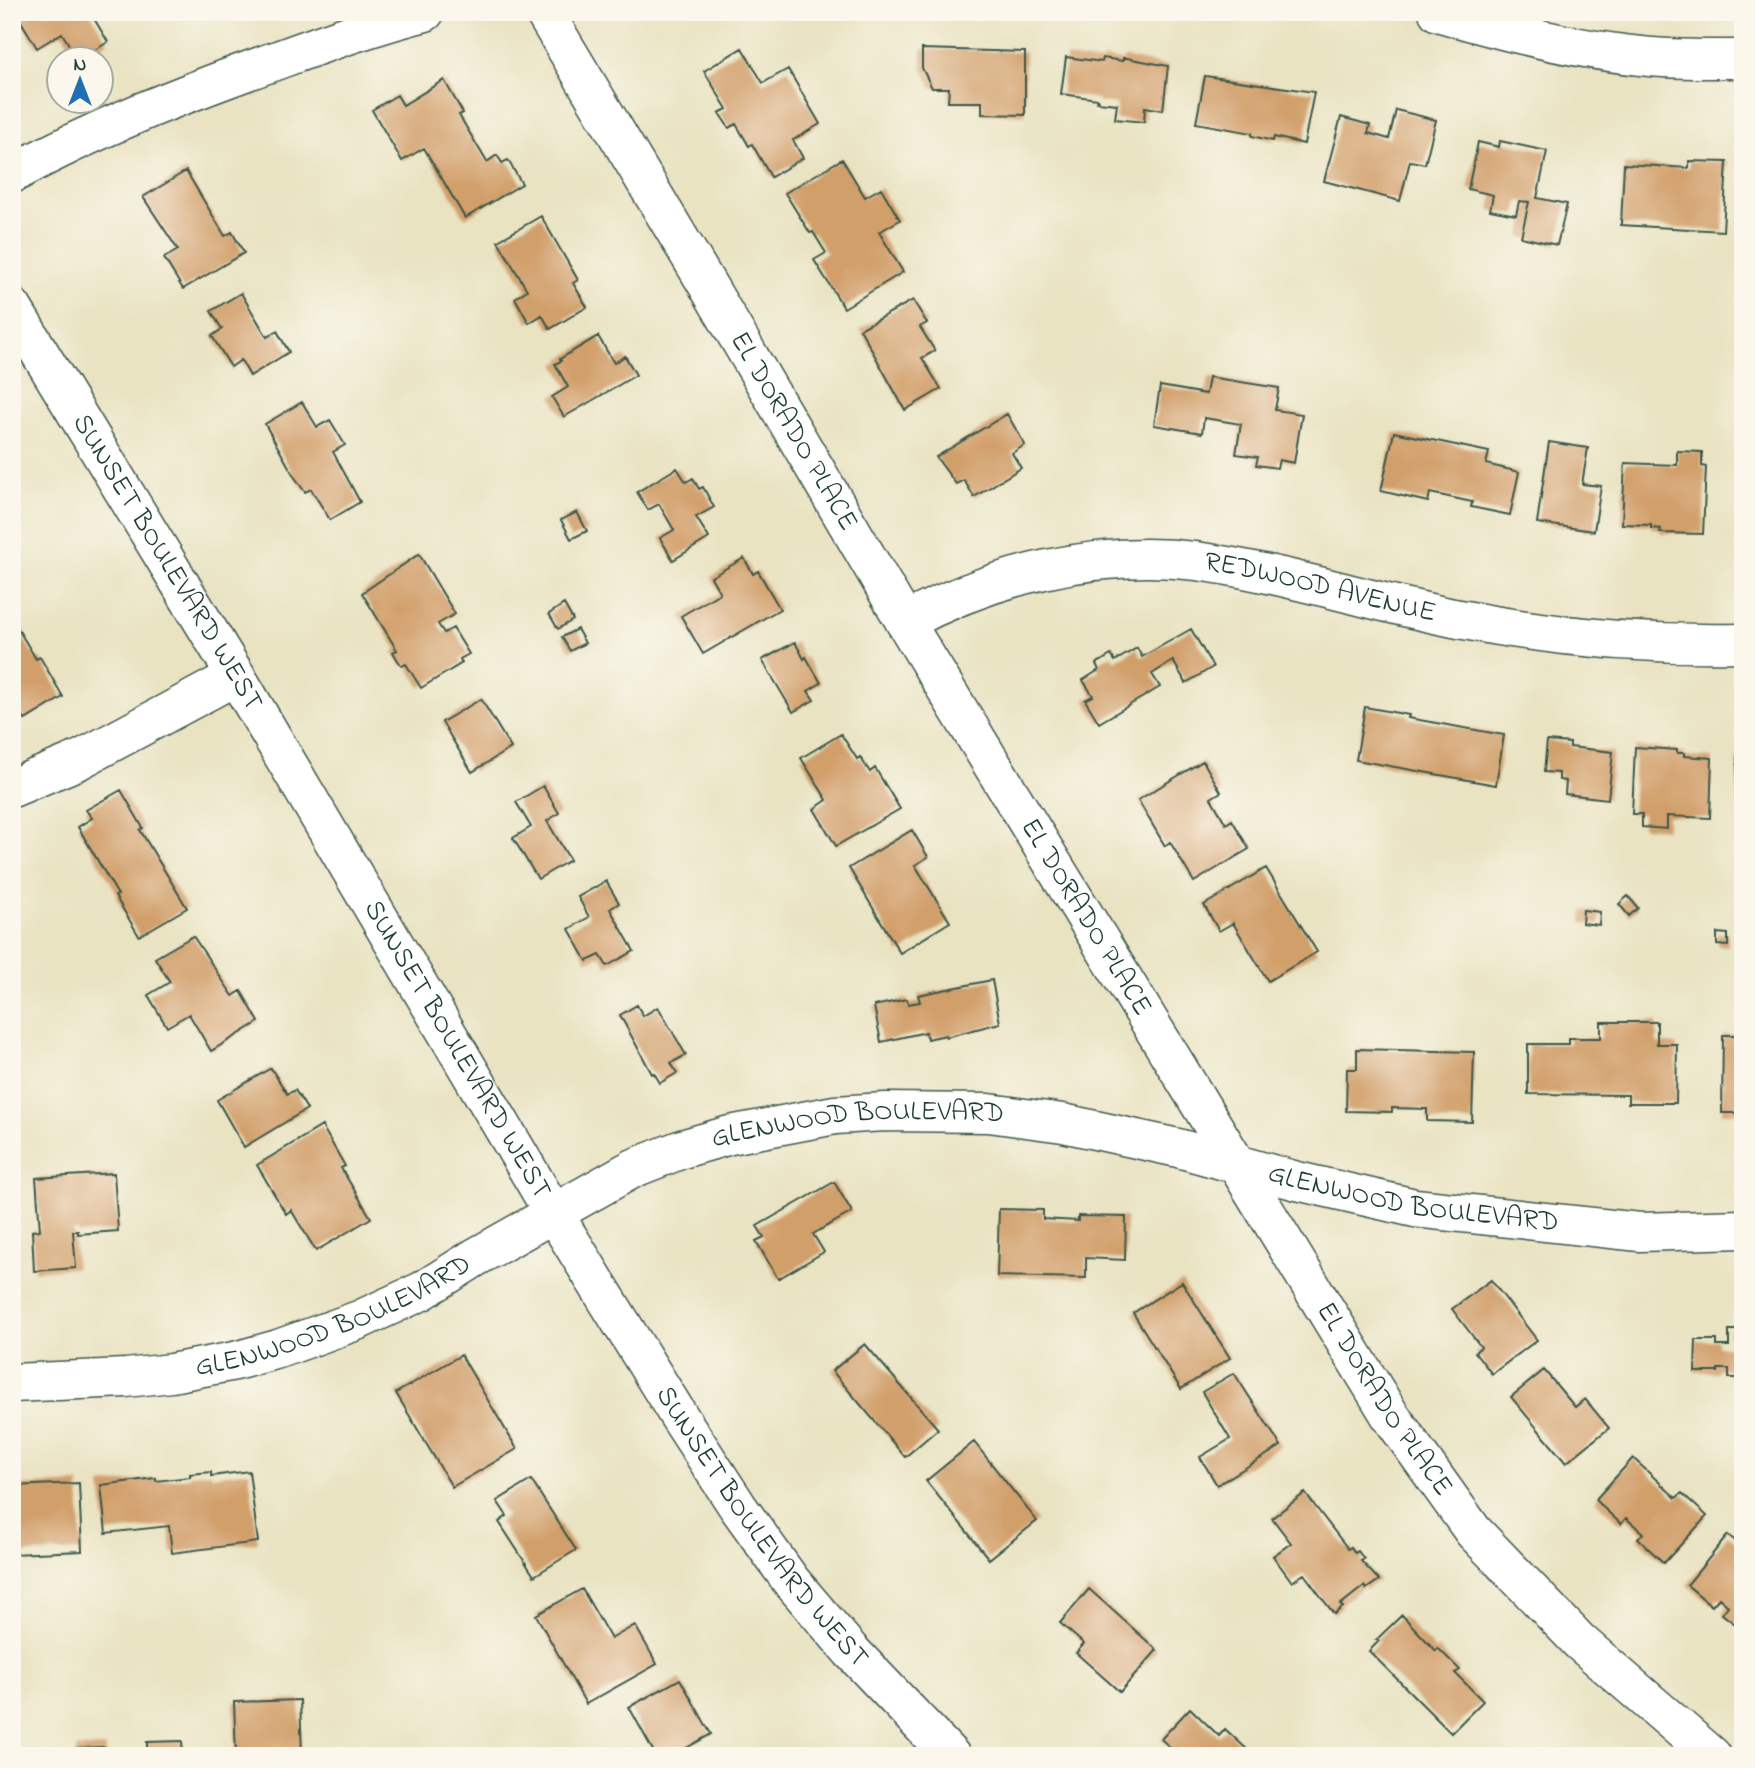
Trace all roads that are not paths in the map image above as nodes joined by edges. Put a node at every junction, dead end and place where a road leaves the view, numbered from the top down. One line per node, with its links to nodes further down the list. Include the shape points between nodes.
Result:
1 (425, 12): 5 (street, via 197,89 124,118)
2 (544, 12): 7 (street, EL DORADO PLACE)
3 (1438, 12): 4 (street, via 1586,49 1643,57)
4 (1743, 60)
5 (12, 174)
6 (12, 307): 9 (street, SUNSET BOULEVARD WEST)
7 (905, 622): 8 (street, REDWOOD AVENUE, via 942,602 1032,573 1102,561 1166,559 1259,572 1414,610 1528,631 1625,641); 11 (street, EL DORADO PLACE)
8 (1743, 643)
9 (236, 676): 10 (street, via 79,760); 12 (street, SUNSET BOULEVARD WEST)
10 (12, 788)
11 (1236, 1165): 12 (street, GLENWOOD BOULEVARD, via 1063,1123 989,1113 873,1112 774,1125 682,1149 634,1168); 13 (street, GLENWOOD BOULEVARD, via 1415,1208 1640,1232); 16 (street, EL DORADO PLACE, via 1390,1415 1473,1531 1580,1642)
12 (554, 1214): 14 (street, GLENWOOD BOULEVARD, via 398,1303 278,1349 171,1373); 15 (street, SUNSET BOULEVARD WEST, via 678,1415 791,1581)
13 (1743, 1229)
14 (12, 1382)
15 (951, 1756)
16 (1712, 1756)

